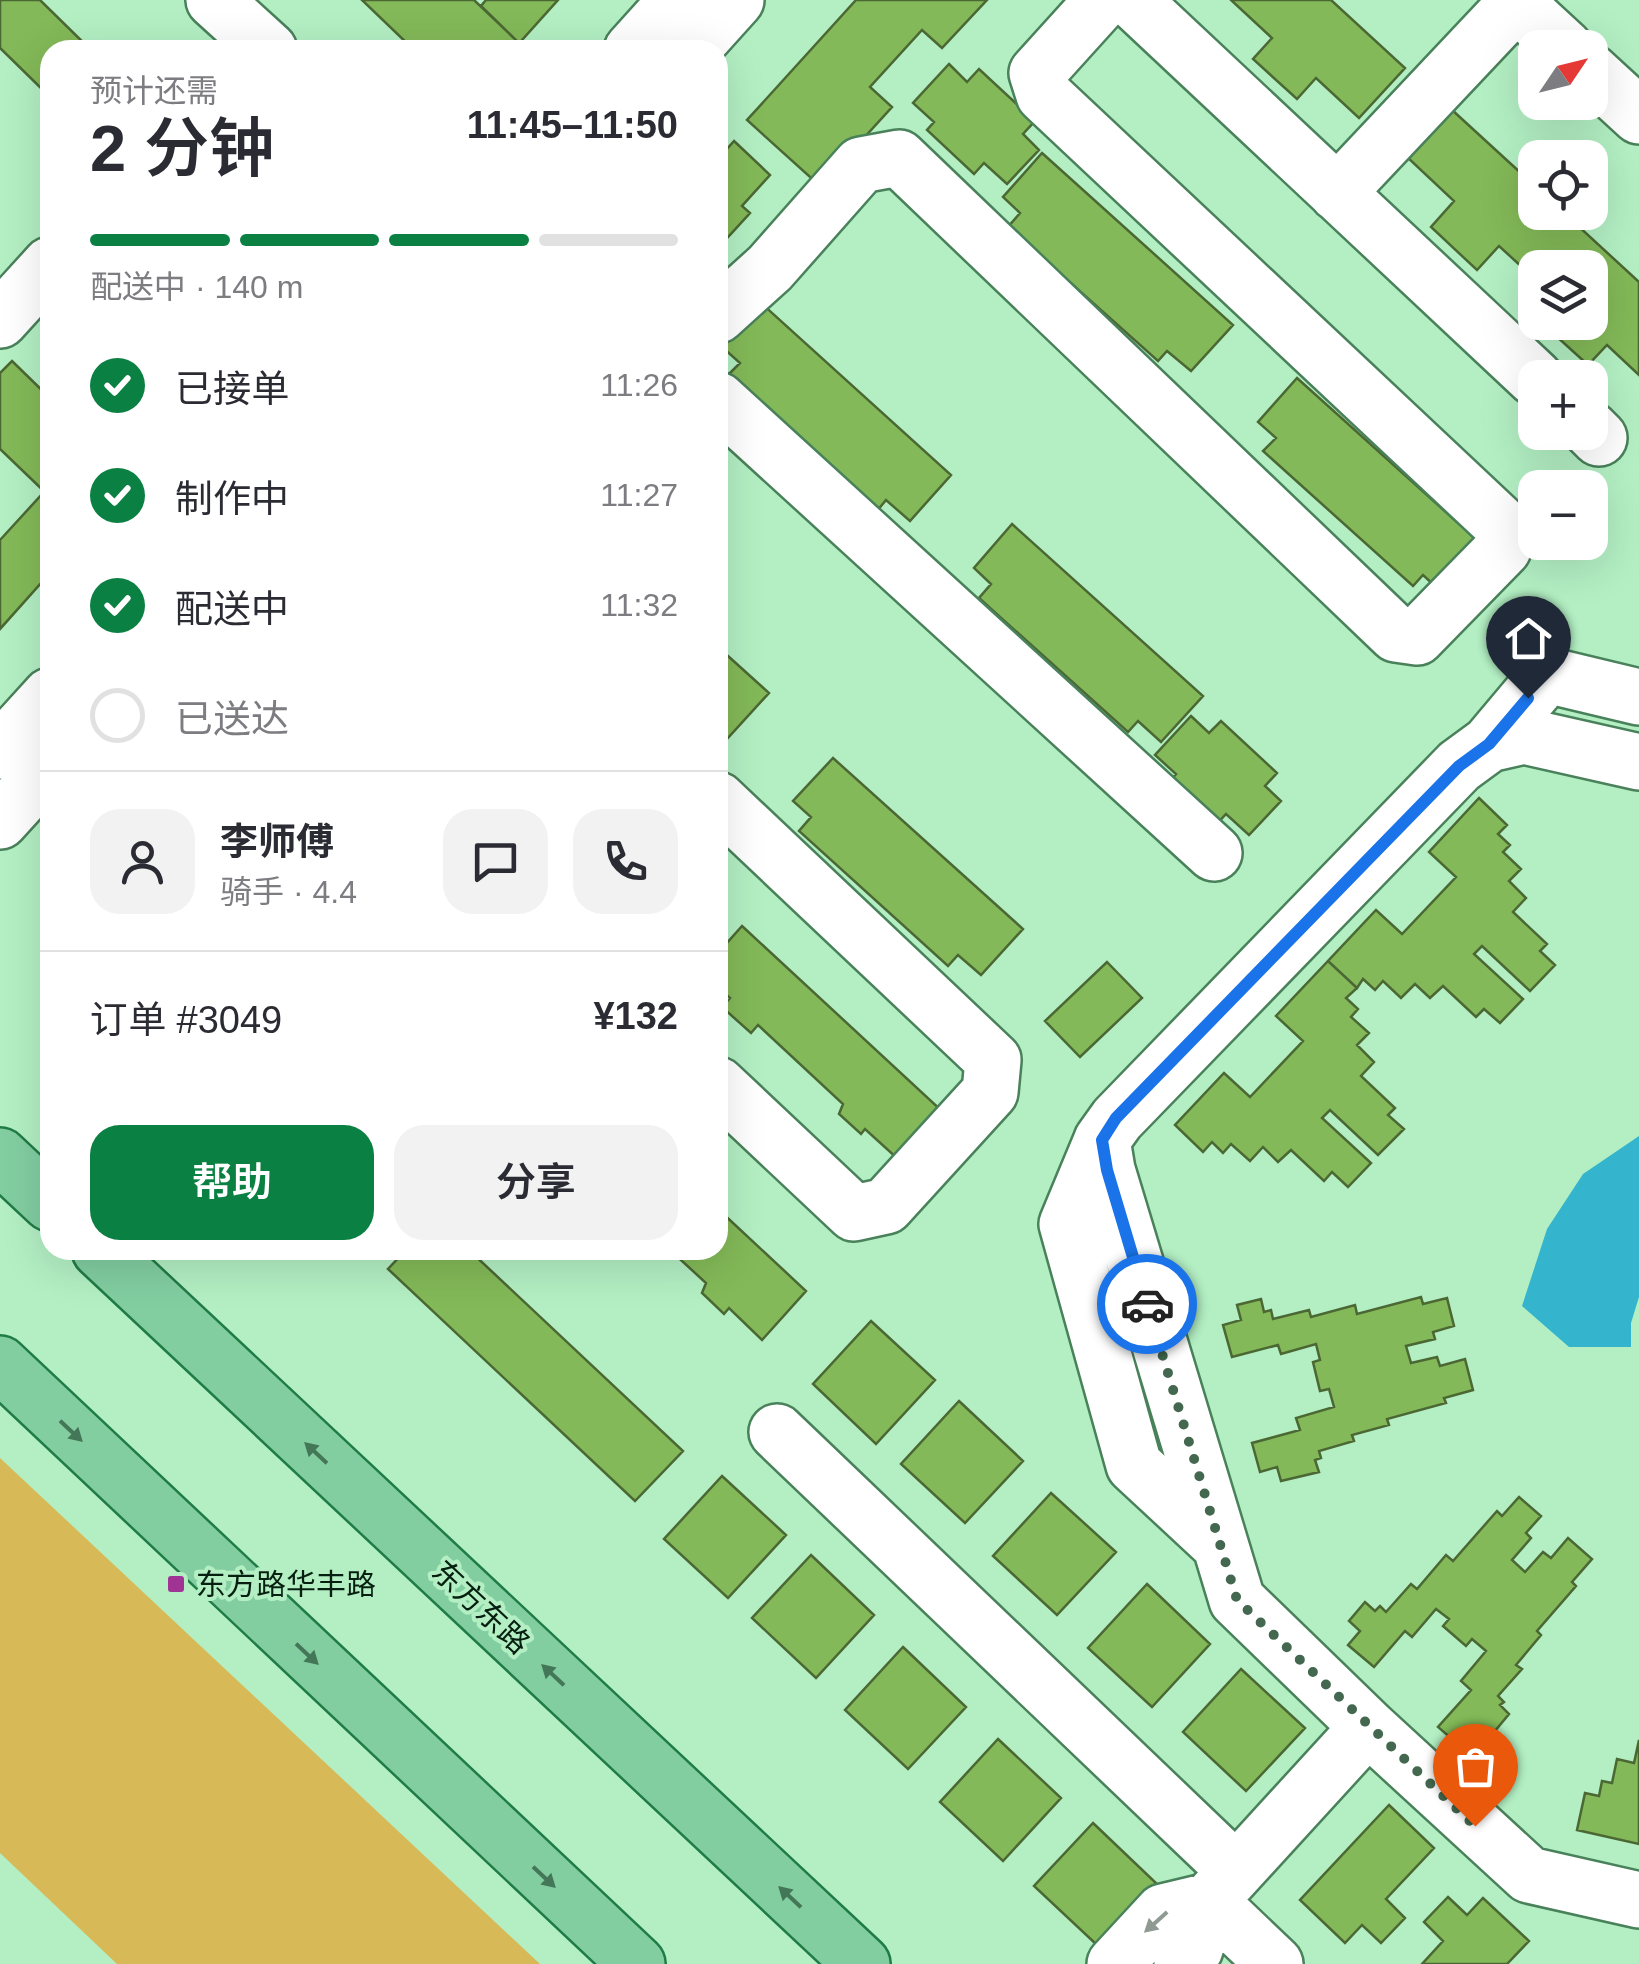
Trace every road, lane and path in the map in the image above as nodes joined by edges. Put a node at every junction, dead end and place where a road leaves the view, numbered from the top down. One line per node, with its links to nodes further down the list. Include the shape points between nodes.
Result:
1 (214, 0): 8 (street)
2 (677, 0): 9 (street)
3 (736, 0): 10 (street)
4 (1103, 0): 15 (street, via 1036,73 1044,95 1504,527 1503,549 1418,637 1396,634 899,158 861,165)
5 (1132, 0): 13 (street)
6 (1514, 1): 7 (street); 13 (street)
7 (1545, 30)
8 (251, 40)
9 (641, 40)
10 (701, 40)
11 (1608, 88): 12 (street)
12 (1639, 116)
13 (1338, 193): 17 (street)
14 (40, 276): 16 (street)
15 (728, 305)
16 (0, 320)
17 (1518, 362)
18 (728, 409): 27 (street)
19 (1639, 697): 21 (street, via 1547,675)
20 (40, 707): 22 (street)
21 (1489, 744): 23 (street, via 1524,736); 34 (street, via 1446,780 1116,1118 1102,1140 1237,1600)
22 (0, 751)
23 (1639, 762)
24 (40, 777): 26 (street)
25 (728, 809): 28 (street, via 993,1060 990,1092 886,1206 854,1213)
26 (0, 822)
27 (1214, 852)
28 (728, 1094)
29 (0, 1156): 30 (main road)
30 (40, 1194)
31 (111, 1260): 38 (main road, 东方东路, one-way to 31)
32 (0, 1364): 37 (main road, one-way to 37)
33 (777, 1432): 35 (street)
34 (1368, 1727): 35 (street); 36 (street, via 1529,1875)
35 (1222, 1886): 39 (street, one-way to 39, via 1163,1912); 40 (street, via 1196,1949); 41 (street)
36 (1634, 1904)
37 (637, 1964)
38 (862, 1964)
39 (1115, 1964)
40 (1182, 1964)
41 (1275, 1964)

